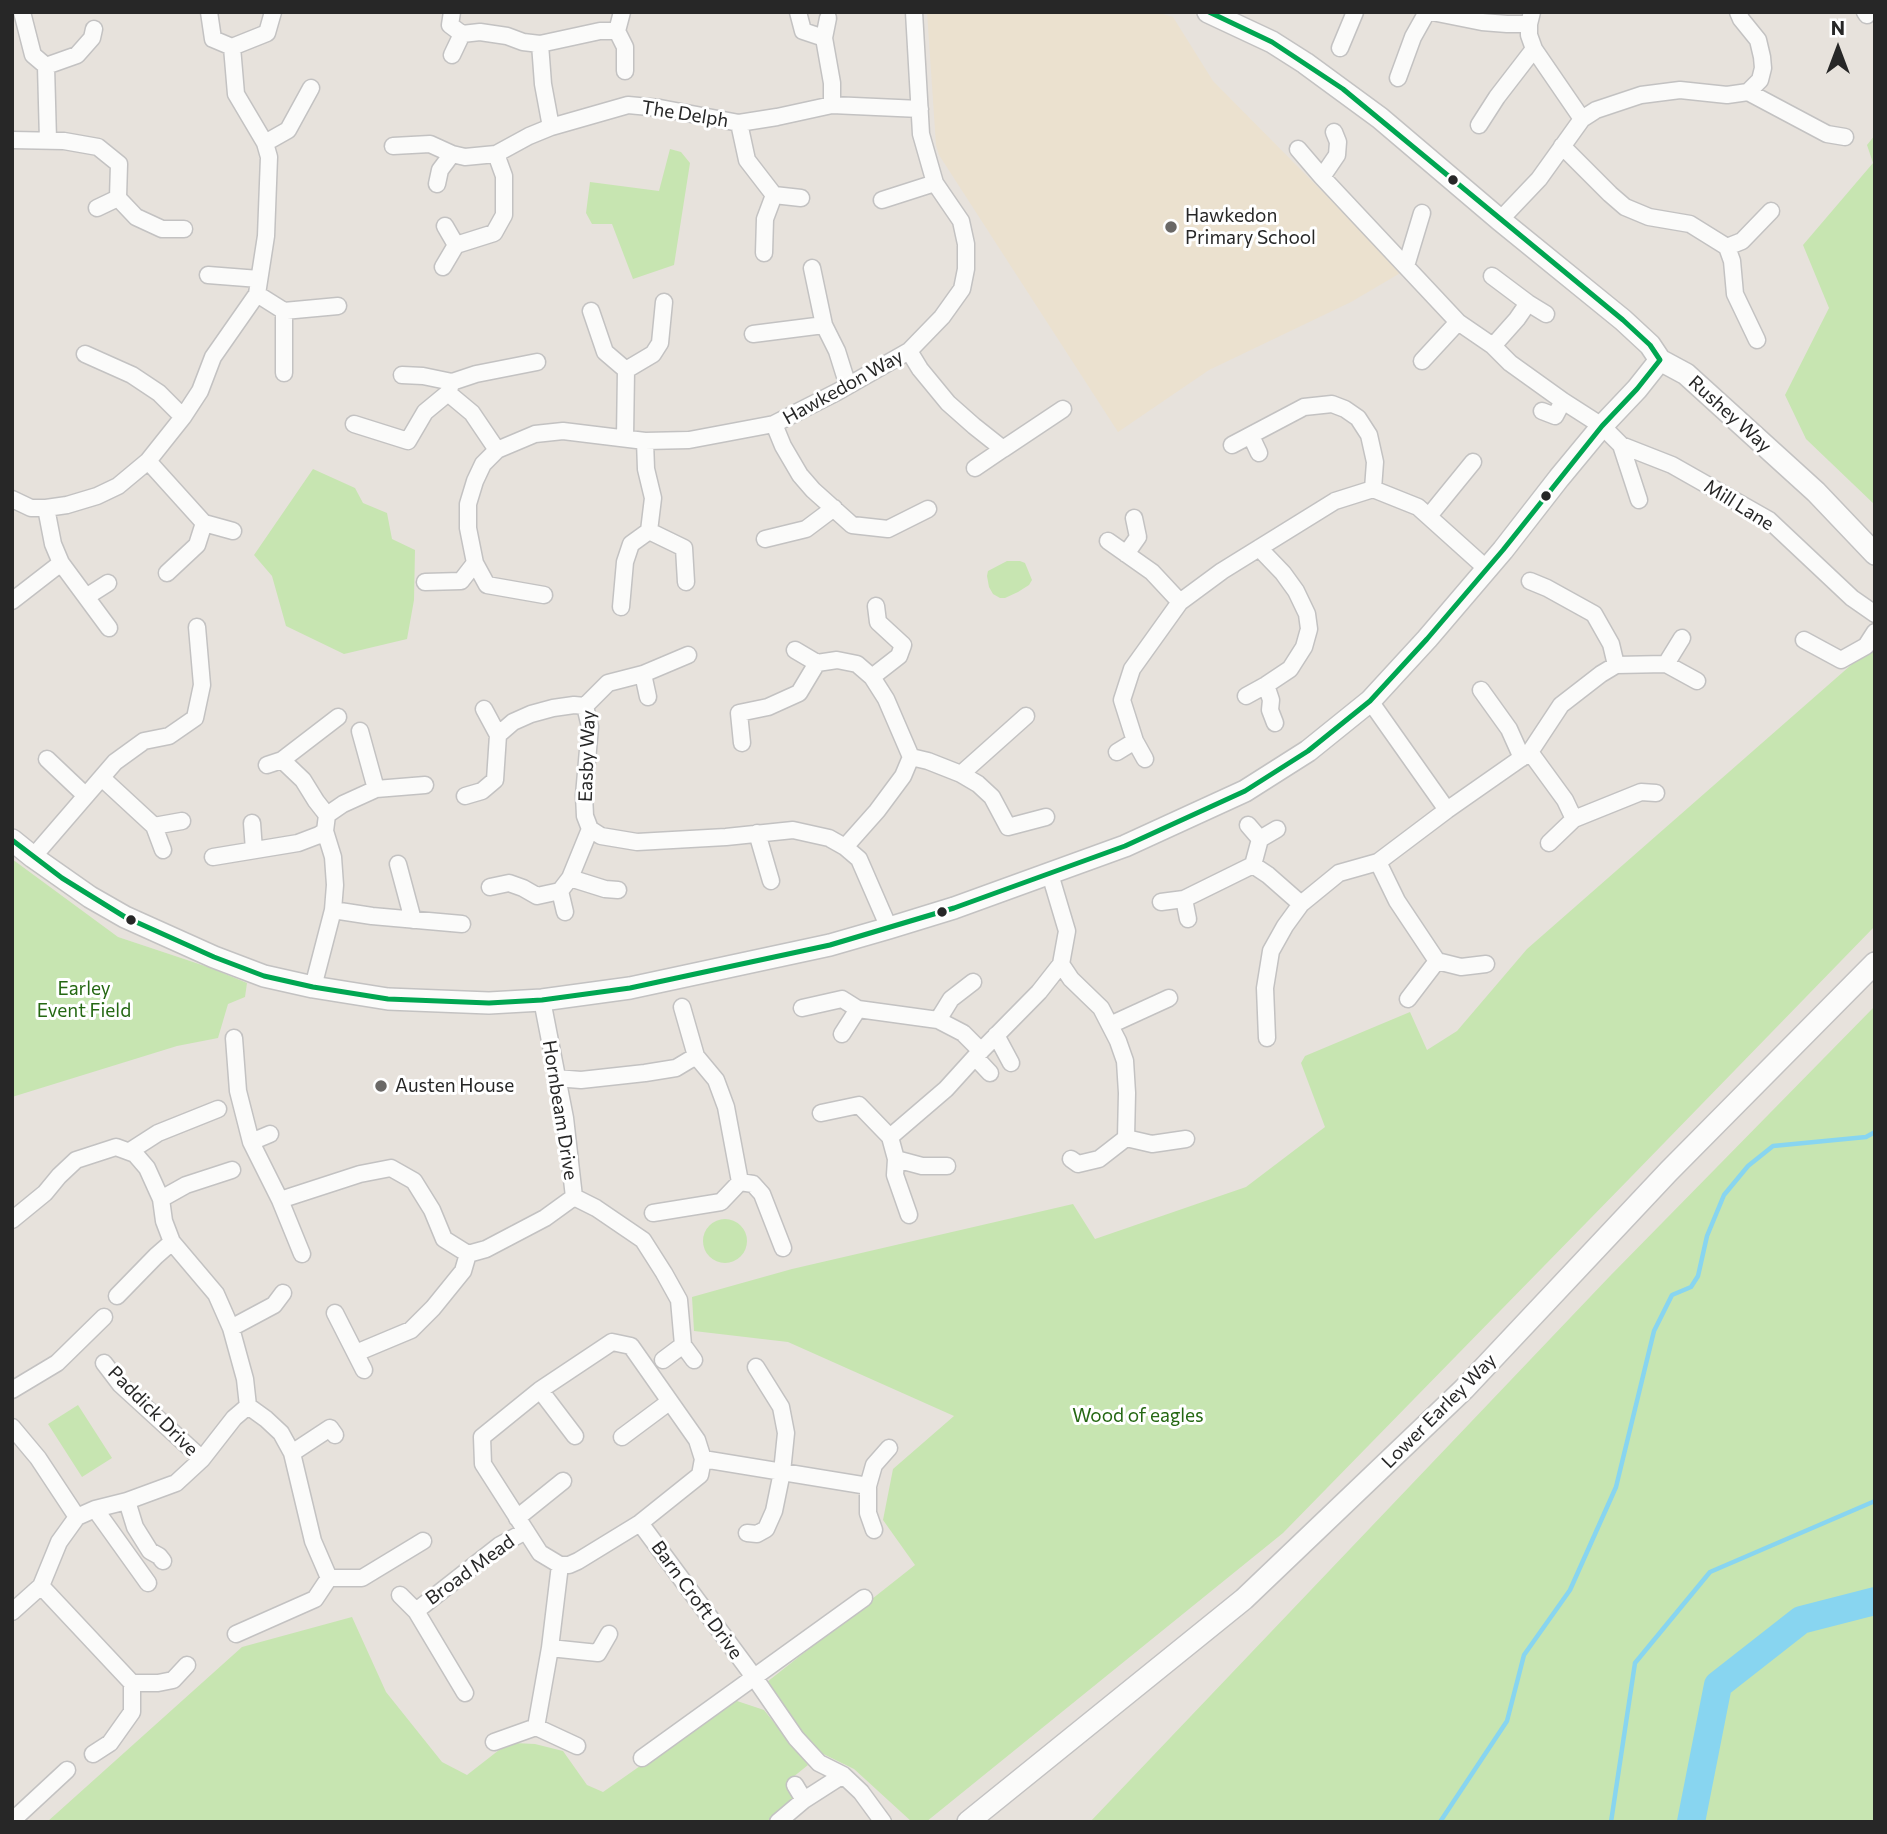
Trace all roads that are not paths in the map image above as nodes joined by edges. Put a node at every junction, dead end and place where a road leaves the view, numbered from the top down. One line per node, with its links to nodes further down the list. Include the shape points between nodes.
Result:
1 (22, 12): 23 (street, via 33,55)
2 (209, 12): 19 (street, via 213,39)
3 (273, 12): 19 (street, via 267,33)
4 (452, 12): 16 (street, via 450,25)
5 (622, 12): 15 (street)
6 (798, 12): 17 (street, via 803,31)
7 (915, 12): 29 (street, Hawkedon Way)
8 (1208, 12): 54 (street, Rushey Way, via 1272,42 1315,69)
9 (1355, 12): 20 (street)
10 (1429, 12): 13 (street, via 1507,24); 25 (street, via 1413,37)
11 (1738, 12): 27 (street, via 1758,40 1762,57 1760,80)
12 (828, 18): 17 (street)
13 (1530, 18): 21 (street)
14 (94, 29): 23 (street, via 77,55)
15 (617, 31): 18 (street); 24 (street, via 625,47)
16 (462, 34): 18 (street, via 480,32); 22 (street)
17 (824, 38): 28 (street)
18 (540, 44): 33 (street)
19 (232, 47): 38 (street, via 236,94)
20 (1340, 48)
21 (1534, 49): 30 (street); 32 (street)
22 (452, 55)
23 (46, 66): 37 (street)
24 (625, 71)
25 (1398, 78)
26 (311, 88): 38 (street, via 288,130)
27 (1748, 92): 30 (street, via 1662,91 1596,110); 35 (street, via 1826,134)
28 (832, 105): 29 (street, The Delph); 31 (street, The Delph)
29 (920, 109): 45 (street, Hawkedon Way, via 921,134)
30 (1582, 119): 40 (street)
31 (739, 123): 33 (street, The Delph, via 628,105); 47 (street, The Delph, via 747,160)
32 (1479, 125)
33 (551, 127): 42 (street, The Delph)
34 (1334, 132): 44 (street, via 1337,155)
35 (1845, 137)
36 (12, 140): 37 (street)
37 (48, 140): 48 (street, via 98,147 119,164)
38 (265, 143): 65 (street, via 269,157 267,236)
39 (393, 146): 43 (street, The Delph, via 430,144)
40 (1562, 146): 54 (street, via 1539,179); 58 (street, via 1625,206 1649,218 1690,224)
41 (1298, 149): 44 (street, Mill Lane)
42 (496, 153): 43 (street, The Delph); 57 (street, via 505,176 504,215 494,233)
43 (452, 154): 46 (street, via 440,170)
44 (1322, 177): 60 (street, Mill Lane)
45 (935, 183): 50 (street); 77 (street, Hawkedon Way, via 961,221 966,269 962,289)
46 (437, 184)
47 (774, 195): 49 (street); 59 (street, via 765,219)
48 (118, 198): 51 (street); 56 (street, via 136,217 162,229)
49 (801, 198)
50 (882, 200)
51 (97, 208)
52 (1771, 211): 58 (street, via 1742,242)
53 (1422, 213): 60 (street)
54 (1500, 220): 79 (street, Rushey Way, via 1623,320)
55 (445, 226): 57 (street)
56 (184, 229)
57 (456, 245): 61 (street)
58 (1727, 247): 75 (street, via 1735,294)
59 (764, 253)
60 (1406, 266): 72 (street, Mill Lane)
61 (443, 267)
62 (812, 268): 73 (street)
63 (208, 275): 65 (street)
64 (1492, 276): 67 (street)
65 (258, 287): 70 (street); 90 (street, via 213,357 200,391)
66 (664, 302): 82 (street, via 660,343 653,354)
67 (1528, 303): 71 (street); 76 (street)
68 (338, 306): 70 (street)
69 (590, 310): 82 (street, via 605,352)
70 (285, 311): 83 (street)
71 (1546, 314)
72 (1458, 322): 76 (street, Mill Lane); 80 (street)
73 (824, 325): 74 (street); 86 (street)
74 (753, 334)
75 (1757, 340)
76 (1493, 346): 87 (street, Mill Lane)
77 (909, 351): 86 (street, Hawkedon Way); 99 (street, via 948,403)
78 (86, 354): 90 (street, via 159,393)
79 (1660, 360): 93 (street); 120 (street, Rushey Way, via 1703,389 1816,492)
80 (1422, 361)
81 (537, 362): 85 (street)
82 (626, 370): 95 (street)
83 (284, 373)
84 (402, 375): 85 (street)
85 (449, 381): 91 (street, via 408,441); 100 (street)
86 (848, 386): 92 (street, Hawkedon Way)
87 (1563, 401): 89 (street, via 1555,415); 93 (street, Mill Lane)
88 (1063, 409): 99 (street)
89 (1542, 411)
90 (183, 417): 102 (street)
91 (354, 424)
92 (774, 424): 96 (street, Hawkedon Way, via 689,440); 109 (street, via 800,475)
93 (1602, 426): 98 (street, Mill Lane); 123 (street)
94 (1251, 436): 97 (street); 101 (street); 105 (street, via 1304,407 1332,404 1345,409 1369,435 1375,462)
95 (625, 438): 96 (street, Hawkedon Way); 100 (street, Hawkedon Way, via 564,431 535,434)
96 (646, 441): 115 (street, via 653,498)
97 (1232, 445)
98 (1621, 445): 107 (street, Mill Lane); 135 (street, Mill Lane, via 1672,465 1769,520)
99 (1003, 449): 104 (street)
100 (497, 450): 122 (street, via 483,464 468,504)
101 (1259, 453)
102 (148, 461): 108 (street, via 118,486 97,496); 113 (street)
103 (1474, 462): 111 (street)
104 (975, 468)
105 (1373, 489): 111 (street); 118 (street, via 1335,501)
106 (12, 499): 108 (street, via 32,508)
107 (1639, 500)
108 (47, 508): 121 (street)
109 (834, 508): 110 (street, via 852,525 888,529); 116 (street, via 806,529)
110 (928, 509)
111 (1429, 516): 123 (street)
112 (1134, 519): 119 (street, via 1138,537)
113 (204, 523): 114 (street); 124 (street, via 197,545)
114 (233, 531)
115 (649, 531): 127 (street, via 684,548); 134 (street, via 631,544)
116 (765, 539)
117 (1108, 541): 119 (street)
118 (1259, 548): 132 (street); 149 (street, via 1296,591 1309,629 1290,668)
119 (1126, 554): 132 (street, via 1152,572)
120 (1875, 554)
121 (61, 563): 130 (street); 131 (street)
122 (475, 563): 126 (street, via 461,581); 129 (street, via 487,585)
123 (1487, 569): 153 (street)
124 (167, 573)
125 (1531, 581): 145 (street, via 1551,581 1594,614 1611,644)
126 (425, 582)
127 (687, 582)
128 (108, 583): 130 (street)
129 (544, 595)
130 (86, 597): 137 (street)
131 (12, 601)
132 (1180, 602): 161 (street, via 1132,668 1122,700)
133 (876, 606): 147 (street, via 878,622 903,645 899,656)
134 (621, 607)
135 (1875, 614)
136 (197, 627): 169 (street, via 202,685 195,718 169,736 144,741)
137 (109, 628)
138 (1875, 632): 140 (street, via 1866,646 1840,660)
139 (1682, 639): 144 (street)
140 (1804, 639)
141 (795, 650): 143 (street)
142 (688, 655): 146 (street, Easby Way)
143 (817, 663): 147 (street, via 857,664); 162 (street, via 799,692 739,713)
144 (1666, 664): 145 (street); 148 (street)
145 (1616, 665): 164 (street, via 1561,705)
146 (643, 674): 152 (street); 154 (street, Easby Way, via 608,683)
147 (872, 677): 165 (street)
148 (1697, 681)
149 (1266, 685): 151 (street); 158 (street)
150 (1481, 691): 164 (street)
151 (1246, 696)
152 (648, 697)
153 (1370, 701): 175 (street); 199 (street, via 1308,751 1245,791)
154 (585, 706): 160 (street, via 531,714); 184 (street, Easby Way, via 590,727 584,795)
155 (484, 709): 160 (street)
156 (1026, 716): 168 (street)
157 (338, 717): 180 (street, via 274,763 303,780)
158 (1275, 723)
159 (360, 731): 171 (street)
160 (498, 735): 174 (street, via 495,780 482,791)
161 (1135, 741): 163 (street); 167 (street)
162 (742, 743)
163 (1117, 752)
164 (1526, 755): 175 (street); 177 (street, via 1565,800)
165 (911, 757): 168 (street); 191 (street, via 903,776)
166 (47, 759): 173 (street)
167 (1145, 759)
168 (961, 774): 183 (street, via 992,797)
169 (102, 778): 173 (street); 182 (street)
170 (425, 785): 171 (street)
171 (376, 789): 180 (street, via 343,804)
172 (1656, 793): 177 (street, via 1641,792)
173 (85, 796): 194 (street)
174 (465, 796)
175 (1447, 810): 196 (street)
176 (1046, 817): 183 (street)
177 (1574, 819): 190 (street)
178 (182, 821): 182 (street)
179 (252, 823): 192 (street)
180 (326, 823): 192 (street, via 298,843); 208 (street, via 333,857)
181 (1248, 825): 188 (street)
182 (154, 826): 193 (street)
183 (1008, 827): 187 (street)
184 (590, 829): 186 (street, Easby Way, via 601,836 637,842); 200 (street)
185 (1277, 829): 188 (street)
186 (757, 833): 191 (street, Easby Way, via 793,830 829,838); 201 (street)
187 (993, 835)
188 (1260, 839): 198 (street)
189 (12, 840): 194 (street)
190 (1549, 843)
191 (845, 847): 213 (street, via 859,859)
192 (254, 849): 195 (street)
193 (163, 850)
194 (33, 857): 219 (street, via 90,897 177,942 264,976)
195 (213, 857)
196 (1378, 862): 207 (street, via 1339,873); 214 (street)
197 (398, 864): 211 (street)
198 (1253, 865): 205 (street); 207 (street)
199 (1051, 874): 213 (street); 216 (street, via 1067,931)
200 (570, 878): 203 (street); 204 (street)
201 (771, 881)
202 (490, 887): 204 (street, via 509,883 537,896)
203 (618, 890)
204 (560, 891): 209 (street)
205 (1184, 899): 206 (street); 210 (street)
206 (1161, 902)
207 (1301, 904): 231 (street, via 1271,951 1265,988)
208 (333, 910): 211 (street); 219 (street)
209 (565, 912)
210 (1188, 919)
211 (413, 920): 212 (street)
212 (462, 924)
213 (889, 928): 222 (street, via 630,988)
214 (1437, 961): 217 (street, via 1461,967); 221 (street)
215 (1875, 963): 323 (street, Lower Earley Way, via 1464,1388 1244,1599)
216 (1061, 964): 227 (street, via 1101,1008); 229 (street)
217 (1486, 964)
218 (973, 982): 226 (street, via 951,999)
219 (313, 987): 222 (street, via 429,1002)
220 (1169, 998): 227 (street)
221 (1408, 999)
222 (542, 1000): 236 (street, Hornbeam Drive)
223 (682, 1007): 233 (street)
224 (802, 1008): 225 (street, via 842,999)
225 (858, 1009): 226 (street); 228 (street)
226 (938, 1020): 232 (street, via 963,1033)
227 (1110, 1025): 241 (street, via 1125,1061)
228 (842, 1034)
229 (996, 1035): 232 (street); 234 (street)
230 (233, 1038): 243 (street, via 238,1091)
231 (1267, 1038)
232 (978, 1054): 235 (street); 240 (street)
233 (696, 1056): 236 (street, via 676,1068 645,1073); 249 (street, via 716,1080 726,1107)
234 (1011, 1063)
235 (990, 1073)
236 (556, 1078): 250 (street, Hornbeam Drive)
237 (218, 1109): 244 (street, via 158,1133)
238 (821, 1112): 240 (street, via 859,1105)
239 (270, 1135): 243 (street)
240 (890, 1137): 245 (street)
241 (1126, 1138): 242 (street, via 1152,1144); 246 (street, via 1099,1159 1078,1164)
242 (1186, 1139)
243 (251, 1142): 252 (street)
244 (130, 1151): 251 (street, via 147,1168); 255 (street, via 116,1147 76,1160 45,1193)
245 (896, 1159): 247 (street); 254 (street, via 895,1175)
246 (1070, 1159)
247 (947, 1166)
248 (232, 1170): 251 (street)
249 (740, 1182): 253 (street, via 721,1202); 257 (street, via 753,1184 762,1194)
250 (574, 1197): 259 (street, Hornbeam Drive, via 545,1218); 265 (street, via 643,1240 679,1300)
251 (160, 1199): 256 (street)
252 (280, 1200): 258 (street); 259 (street, via 391,1168 414,1181 444,1239)
253 (653, 1213)
254 (909, 1215)
255 (13, 1216)
256 (172, 1242): 261 (street); 264 (street, via 216,1294)
257 (783, 1248)
258 (302, 1254)
259 (468, 1254): 266 (street, via 463,1271 411,1330)
260 (283, 1293): 264 (street, via 274,1305)
261 (117, 1296)
262 (335, 1313): 266 (street)
263 (104, 1317): 272 (street, via 57,1363)
264 (231, 1328): 275 (street)
265 (683, 1345): 267 (street); 268 (street)
266 (356, 1353): 271 (street)
267 (663, 1360)
268 (694, 1360)
269 (104, 1363): 282 (street, Paddick Drive, via 120,1384)
270 (756, 1367): 284 (street, via 781,1407 786,1433)
271 (365, 1370)
272 (12, 1390)
273 (540, 1390): 274 (street, via 612,1342 631,1346); 278 (street); 291 (street, via 482,1437 482,1464)
274 (669, 1402): 279 (street); 283 (street, via 697,1440)
275 (248, 1406): 281 (street, via 281,1433); 282 (street, Paddick Drive)
276 (12, 1427): 289 (street)
277 (331, 1427): 281 (street)
278 (575, 1436)
279 (622, 1437)
280 (889, 1448): 286 (street, via 874,1465)
281 (292, 1453): 297 (street, via 313,1541)
282 (202, 1459): 287 (street, Paddick Drive, via 176,1483)
283 (704, 1459): 284 (street); 290 (street, via 699,1475)
284 (782, 1472): 286 (street); 293 (street, via 766,1529)
285 (564, 1481): 291 (street, Broad Mead)
286 (868, 1486): 292 (street, via 868,1513)
287 (127, 1501): 288 (street, Paddick Drive); 295 (street, via 135,1527 150,1551)
288 (95, 1509): 289 (street, Paddick Drive); 298 (street)
289 (77, 1517): 299 (street, via 59,1542)
290 (640, 1522): 296 (street, via 578,1561); 308 (street, Barn Croft Drive)
291 (521, 1525): 296 (street, via 540,1553); 302 (street, Broad Mead)
292 (874, 1530)
293 (747, 1533)
294 (423, 1541): 297 (street, via 362,1578)
295 (163, 1560)
296 (560, 1565): 306 (street)
297 (329, 1578): 304 (street, via 315,1599)
298 (148, 1583)
299 (41, 1586): 303 (street); 309 (street)
300 (400, 1595): 302 (street, Broad Mead)
301 (864, 1598): 308 (street, Barn Croft Drive)
302 (416, 1611): 310 (street, Broad Mead)
303 (12, 1612)
304 (236, 1634)
305 (609, 1634): 306 (street, via 598,1653)
306 (550, 1648): 311 (street)
307 (187, 1665): 309 (street, via 173,1680)
308 (754, 1677): 315 (street, Barn Croft Drive); 317 (street, Barn Croft Drive, via 796,1738 819,1763)
309 (132, 1683): 314 (street, via 132,1712 110,1743)
310 (465, 1693)
311 (536, 1727): 312 (street); 313 (street)
312 (494, 1742)
313 (577, 1746)
314 (93, 1754)
315 (642, 1758)
316 (66, 1770): 320 (street)
317 (843, 1775): 319 (street); 322 (street, Barn Croft Drive)
318 (795, 1785): 319 (street)
319 (804, 1800): 321 (street)
320 (12, 1821)
321 (778, 1822)
322 (883, 1822)
323 (968, 1822)

